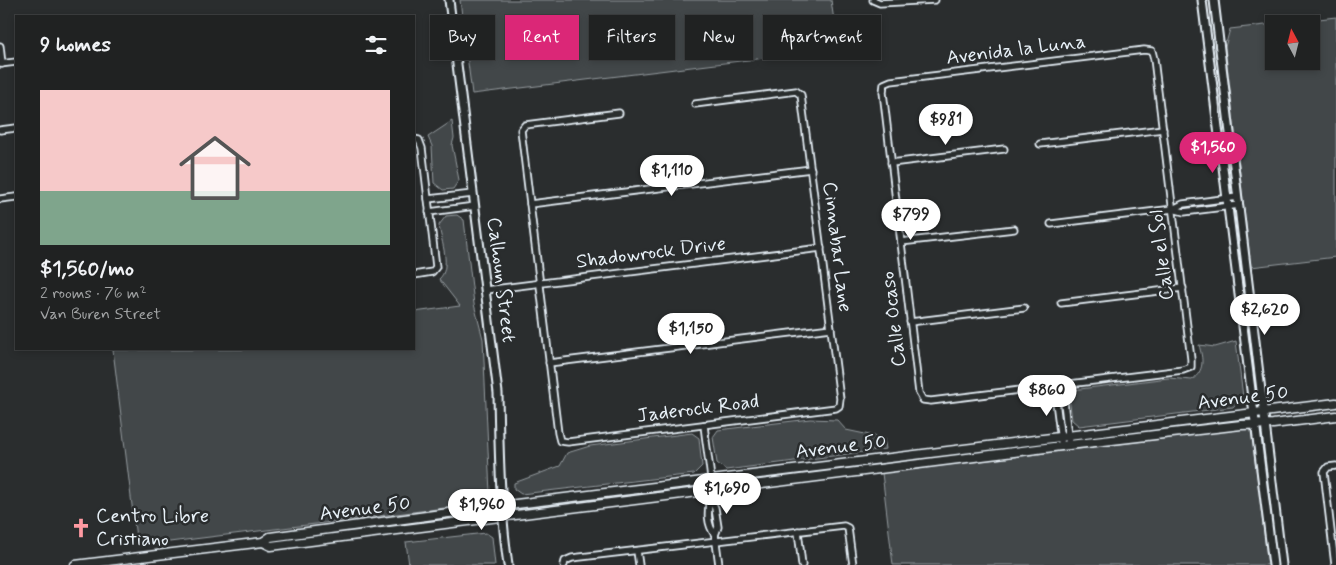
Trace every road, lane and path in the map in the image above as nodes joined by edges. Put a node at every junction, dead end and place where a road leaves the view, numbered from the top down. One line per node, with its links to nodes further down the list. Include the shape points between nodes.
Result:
1 (449, 0): 21 (street, Calhoun Street)
2 (873, 0): 3 (street, via 880,3)
3 (935, 0)
4 (1202, 0): 26 (street)
5 (1214, 0): 25 (street)
6 (0, 46): 9 (street)
7 (1152, 51): 10 (street, Avenida la Luna); 14 (street, Calle el Sol)
8 (15, 62): 9 (street)
9 (1, 64)
10 (884, 84): 19 (street, Calle Ocaso)
11 (695, 104): 20 (street, Cinnabar Lane, via 799,92)
12 (620, 113): 27 (street, via 522,126)
13 (15, 128): 15 (street)
14 (1163, 129): 17 (street); 29 (street, Calle el Sol)
15 (0, 130)
16 (416, 140): 24 (street, via 422,148)
17 (1040, 144)
18 (1004, 149): 19 (street)
19 (891, 163): 33 (street, Calle Ocaso)
20 (811, 169): 27 (street); 34 (street, Cinnabar Lane)
21 (473, 194): 24 (street); 28 (street, Calhoun Street)
22 (15, 197): 23 (street)
23 (0, 199)
24 (428, 199): 30 (street)
25 (1238, 201): 26 (street); 48 (street)
26 (1228, 202): 29 (street, via 1183,204); 48 (street)
27 (530, 204): 36 (street)
28 (475, 206): 30 (street); 38 (street, Calhoun Street)
29 (1173, 209): 31 (street); 37 (street, Calle el Sol)
30 (429, 212): 35 (street, via 435,270)
31 (1051, 224)
32 (1014, 229): 33 (street)
33 (901, 242): 41 (street, Calle Ocaso)
34 (821, 248): 36 (street, Shadowrock Drive); 42 (street, Cinnabar Lane)
35 (415, 275)
36 (540, 284): 38 (street, Shadowrock Drive); 43 (street)
37 (1183, 288): 39 (street); 44 (street, Calle el Sol, via 1190,367)
38 (486, 290): 57 (street, Calhoun Street, via 498,393)
39 (1061, 303)
40 (1024, 308): 41 (street)
41 (910, 322): 45 (street, Calle Ocaso, via 922,400)
42 (831, 328): 43 (street); 47 (street, Cinnabar Lane)
43 (549, 363): 51 (street, Jaderock Road, via 560,441)
44 (1062, 385): 45 (street); 52 (street)
45 (1054, 386): 52 (street)
46 (1336, 403): 48 (main road, Avenue 50)
47 (839, 406): 51 (street, Jaderock Road)
48 (1259, 412): 50 (street); 52 (main road, Avenue 50)
49 (1336, 414): 50 (main road, Avenue 50, via 1318,419)
50 (1261, 423): 53 (main road, Avenue 50); 70 (street); 71 (street)
51 (704, 425): 55 (street)
52 (1064, 436): 53 (street); 55 (main road, Avenue 50)
53 (1065, 445): 56 (main road, Avenue 50)
54 (1336, 466): 72 (street, via 1325,469 1324,477)
55 (711, 480): 56 (street); 57 (main road, Avenue 50)
56 (711, 494): 58 (main road, Avenue 50); 60 (street, via 707,508)
57 (503, 507): 58 (street, Calhoun Street); 61 (main road, Avenue 50, via 270,537)
58 (503, 516): 61 (main road, Avenue 50, via 271,546); 65 (street, Calhoun Street)
59 (798, 531): 60 (street); 68 (street); 69 (street, via 848,528)
60 (715, 538): 62 (street); 67 (street)
61 (263, 542): 64 (main road, Avenue 50)
62 (638, 551): 63 (street, via 572,558); 66 (street)
63 (564, 563)
64 (75, 565)
65 (508, 565)
66 (639, 565)
67 (719, 565)
68 (802, 565)
69 (853, 565)
70 (1273, 565)
71 (1282, 565)
72 (1335, 565)

